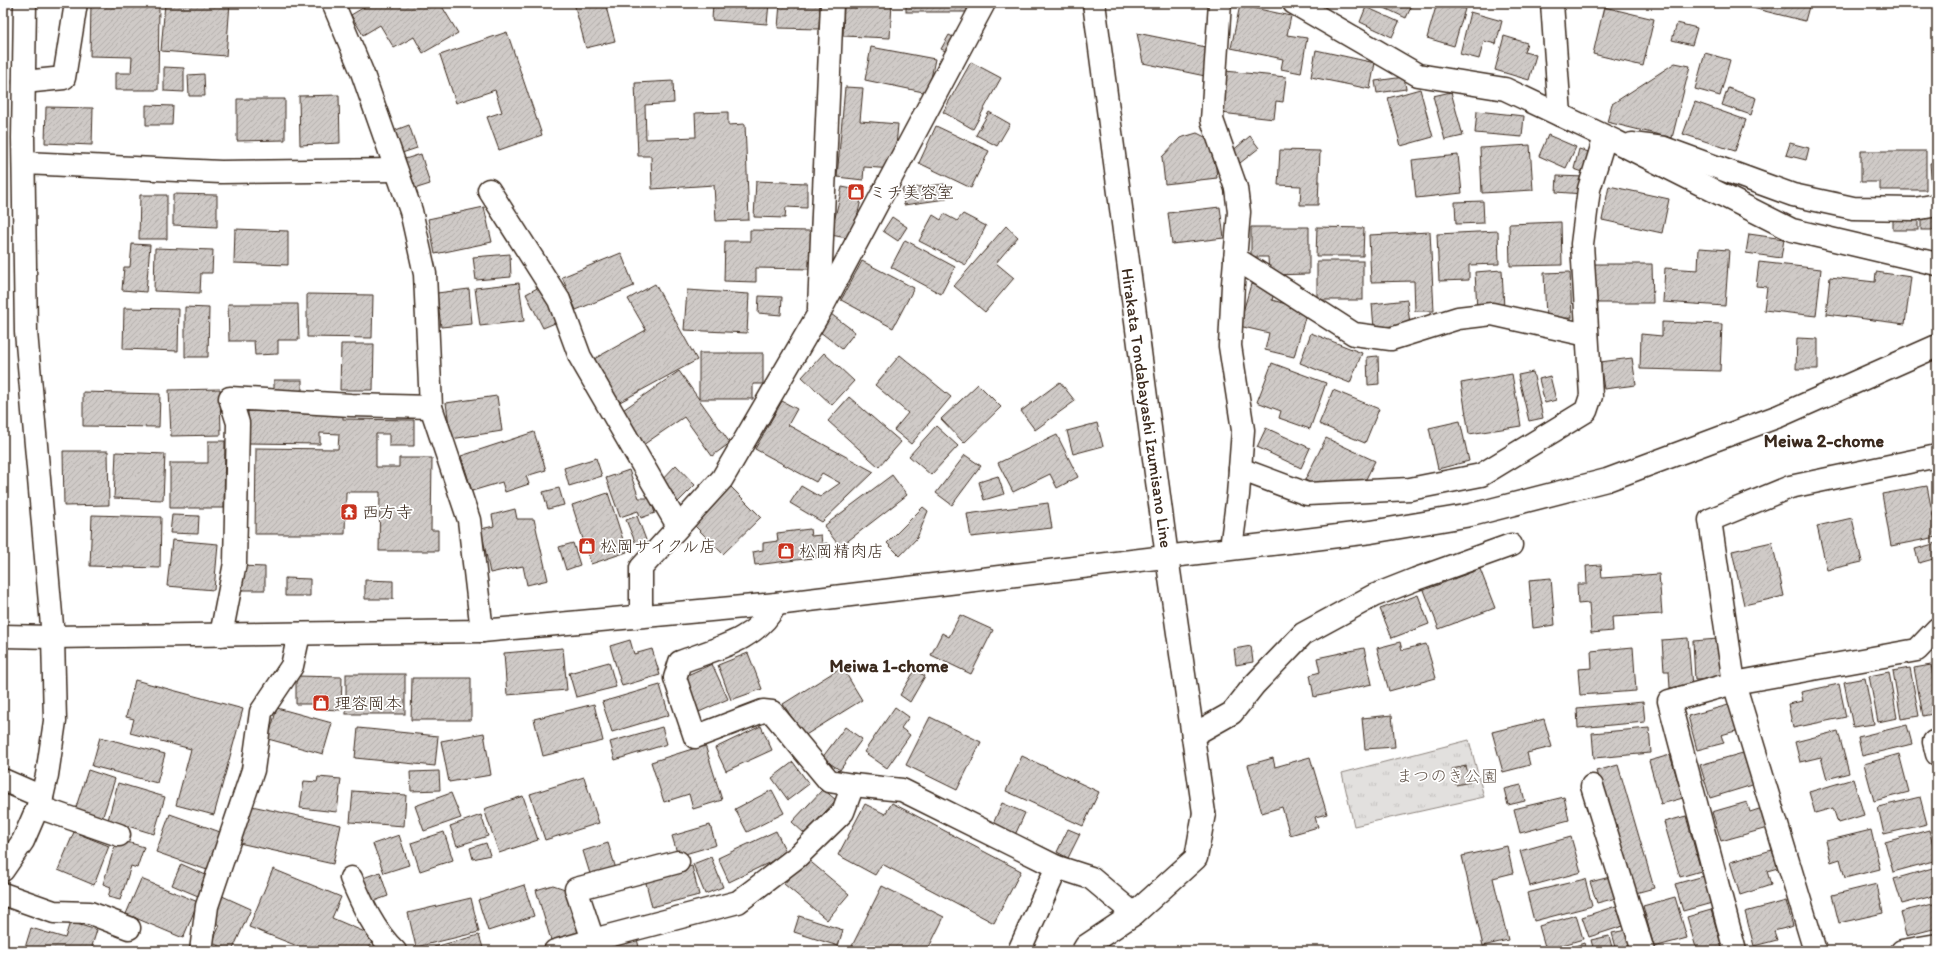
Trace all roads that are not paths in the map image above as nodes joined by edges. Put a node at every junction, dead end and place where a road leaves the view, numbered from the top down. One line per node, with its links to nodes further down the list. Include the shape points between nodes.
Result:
1 (25, 3): 10 (street)
2 (76, 3): 10 (street, via 64,78)
3 (333, 3): 14 (street, via 362,72)
4 (832, 3): 19 (street)
5 (984, 3): 19 (street)
6 (1094, 3): 28 (street, Hirakata Tondabayashi Izumisano Line)
7 (1220, 3): 17 (street, via 1212,120 1236,188 1239,212)
8 (1294, 3): 11 (street, via 1418,75 1505,89)
9 (1552, 3): 11 (street)
10 (24, 82): 13 (street)
11 (1560, 115): 12 (street)
12 (1610, 139): 16 (street, via 1664,148 1793,195 1853,208 1915,209); 18 (street, via 1792,230); 20 (street, via 1589,188 1582,244)
13 (24, 163): 14 (street, via 221,172); 36 (street, via 26,332)
14 (396, 170): 22 (street, via 411,211 425,274)
15 (489, 190): 25 (street, via 559,300 580,357)
16 (1937, 205)
17 (1235, 258): 20 (street, via 1354,334 1391,339 1458,318 1492,314); 24 (street, via 1230,346 1243,430)
18 (1937, 264)
19 (819, 313): 25 (street, via 722,480)
20 (1587, 335): 24 (street, via 1591,396 1586,411 1481,475 1410,489 1307,494)
21 (1936, 350): 27 (street, via 1779,416 1606,480 1471,515 1371,532)
22 (432, 407): 32 (street, via 469,520); 34 (street, via 230,398 238,422 235,563)
23 (1937, 456): 37 (street, via 1790,487 1710,520)
24 (1240, 469): 27 (street)
25 (678, 526): 30 (street, via 641,568)
26 (1511, 545): 38 (street, via 1373,596 1303,634 1232,713)
27 (1230, 548): 28 (street)
28 (1167, 557): 29 (street); 38 (street, Hirakata Tondabayashi Izumisano Line)
29 (776, 604): 30 (street); 40 (street, via 770,617 742,639 680,662 676,678 695,737 763,711 772,712 829,781)
30 (641, 615): 32 (street)
31 (1937, 629): 37 (street, via 1917,650)
32 (482, 631): 33 (street)
33 (299, 634): 34 (street); 54 (street, via 292,666 261,712 253,770 207,906)
34 (221, 635): 36 (street)
35 (3, 636): 36 (street)
36 (53, 637): 42 (street, via 56,721)
37 (1734, 683): 59 (street, via 1669,701); 60 (street)
38 (1193, 735): 49 (street, Hirakata Tondabayashi Izumisano Line, via 1204,813 1196,858)
39 (3, 780): 42 (street)
40 (853, 785): 45 (street, via 902,790); 51 (street, via 843,812 797,857 738,902)
41 (1592, 786): 58 (street)
42 (40, 802): 43 (street); 46 (street, via 23,841)
43 (119, 835)
44 (678, 862): 51 (street, via 576,890)
45 (1057, 867): 49 (street, via 1091,878); 57 (street)
46 (3, 870)
47 (351, 878): 55 (street, via 363,907)
48 (3, 894): 50 (street, via 54,912 90,913)
49 (1134, 914): 53 (street, Hirakata Tondabayashi Izumisano Line)
50 (129, 928)
51 (593, 940): 56 (street)
52 (1937, 945): 61 (street)
53 (1087, 949)
54 (201, 951)
55 (395, 951)
56 (555, 951)
57 (1019, 951)
58 (1643, 951)
59 (1735, 951)
60 (1815, 951)
61 (1902, 951)

